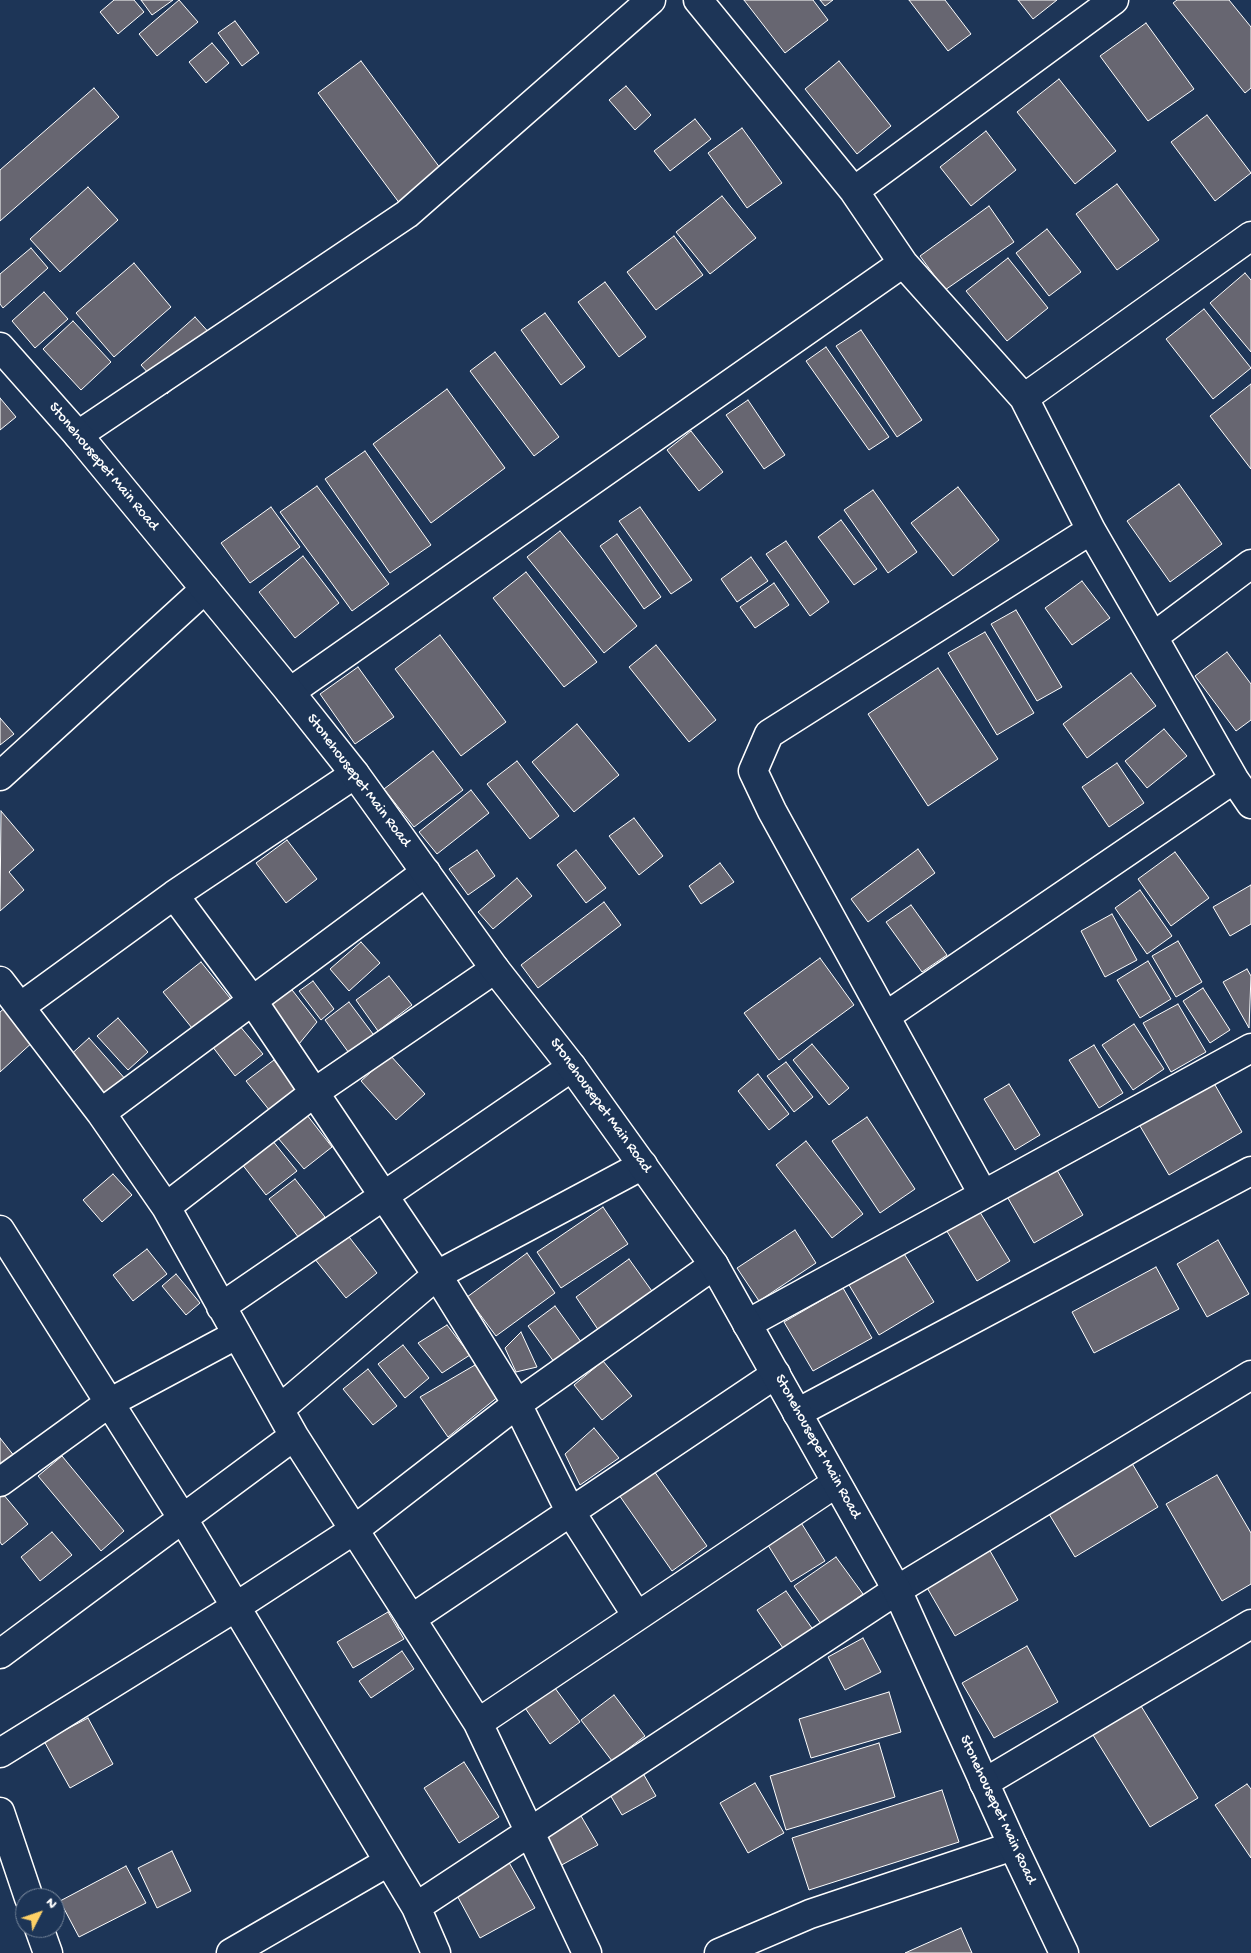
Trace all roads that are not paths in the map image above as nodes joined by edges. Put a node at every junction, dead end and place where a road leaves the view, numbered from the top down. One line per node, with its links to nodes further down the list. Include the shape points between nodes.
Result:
1 (651, 0): 9 (street, via 407,214)
2 (698, 0): 4 (street)
3 (1114, 0): 4 (street)
4 (854, 191): 6 (street)
5 (1251, 236): 8 (street)
6 (902, 263): 8 (street); 14 (street)
7 (0, 347): 9 (street, Stonehousepet Main Road)
8 (1024, 398): 10 (street)
9 (78, 435): 12 (street, Stonehousepet Main Road)
10 (1091, 530): 13 (street); 25 (street, via 769,734 754,771 772,812)
11 (1251, 564): 13 (street)
12 (205, 589): 14 (street, Stonehousepet Main Road); 16 (street)
13 (1153, 637): 17 (street)
14 (290, 692): 15 (street, Stonehousepet Main Road)
15 (356, 774): 19 (street, Stonehousepet Main Road); 20 (street)
16 (0, 776)
17 (1234, 779): 18 (street); 25 (street)
18 (1251, 804)
19 (426, 872): 21 (street, Stonehousepet Main Road); 23 (street)
20 (174, 896): 23 (street); 24 (street)
21 (495, 969): 27 (street, Stonehousepet Main Road); 28 (street)
22 (0, 981): 24 (street)
23 (252, 1000): 28 (street); 29 (street)
24 (20, 1008): 29 (street)
25 (886, 1016): 32 (street)
26 (1251, 1048): 32 (street)
27 (572, 1067): 30 (street, Stonehousepet Main Road); 33 (street)
28 (315, 1092): 33 (street); 34 (street)
29 (101, 1113): 34 (street)
30 (644, 1165): 36 (street, Stonehousepet Main Road); 37 (street)
31 (1251, 1171): 46 (street)
32 (983, 1194): 39 (street)
33 (385, 1196): 37 (street); 38 (street)
34 (166, 1207): 38 (street)
35 (0, 1230): 43 (street)
36 (714, 1265): 39 (street, Stonehousepet Main Road); 44 (street)
37 (437, 1275): 44 (street); 45 (street)
38 (221, 1307): 40 (street)
39 (747, 1324): 41 (street, Stonehousepet Main Road)
40 (236, 1334): 43 (street); 45 (street)
41 (776, 1374): 46 (street, Stonehousepet Main Road); 50 (street)
42 (1251, 1374): 53 (street)
43 (109, 1402): 48 (street); 51 (street)
44 (517, 1404): 50 (street); 52 (street)
45 (281, 1408): 47 (street)
46 (797, 1413): 49 (street, Stonehousepet Main Road)
47 (294, 1436): 51 (street); 52 (street)
48 (0, 1482)
49 (836, 1482): 53 (street, Stonehousepet Main Road); 55 (street)
50 (570, 1511): 55 (street); 56 (street)
51 (183, 1519): 54 (street); 58 (street)
52 (354, 1530): 54 (street); 56 (street)
53 (898, 1590): 61 (street, Stonehousepet Main Road); 63 (street)
54 (234, 1608): 60 (street); 65 (street)
55 (637, 1616): 59 (street)
56 (411, 1619): 59 (street)
57 (1251, 1624): 61 (street)
58 (0, 1654)
59 (478, 1723): 63 (street)
60 (0, 1753)
61 (984, 1783): 64 (street, Stonehousepet Main Road)
62 (0, 1812): 66 (street)
63 (531, 1831): 67 (street); 72 (street)
64 (1013, 1846): 73 (street, via 810,1914); 74 (street, Stonehousepet Main Road)
65 (388, 1862): 67 (street); 70 (street)
66 (26, 1888)
67 (416, 1907): 71 (street)
68 (43, 1938): 69 (street)
69 (48, 1953)
70 (231, 1953)
71 (436, 1953)
72 (587, 1953)
73 (718, 1953)
74 (1064, 1953)

